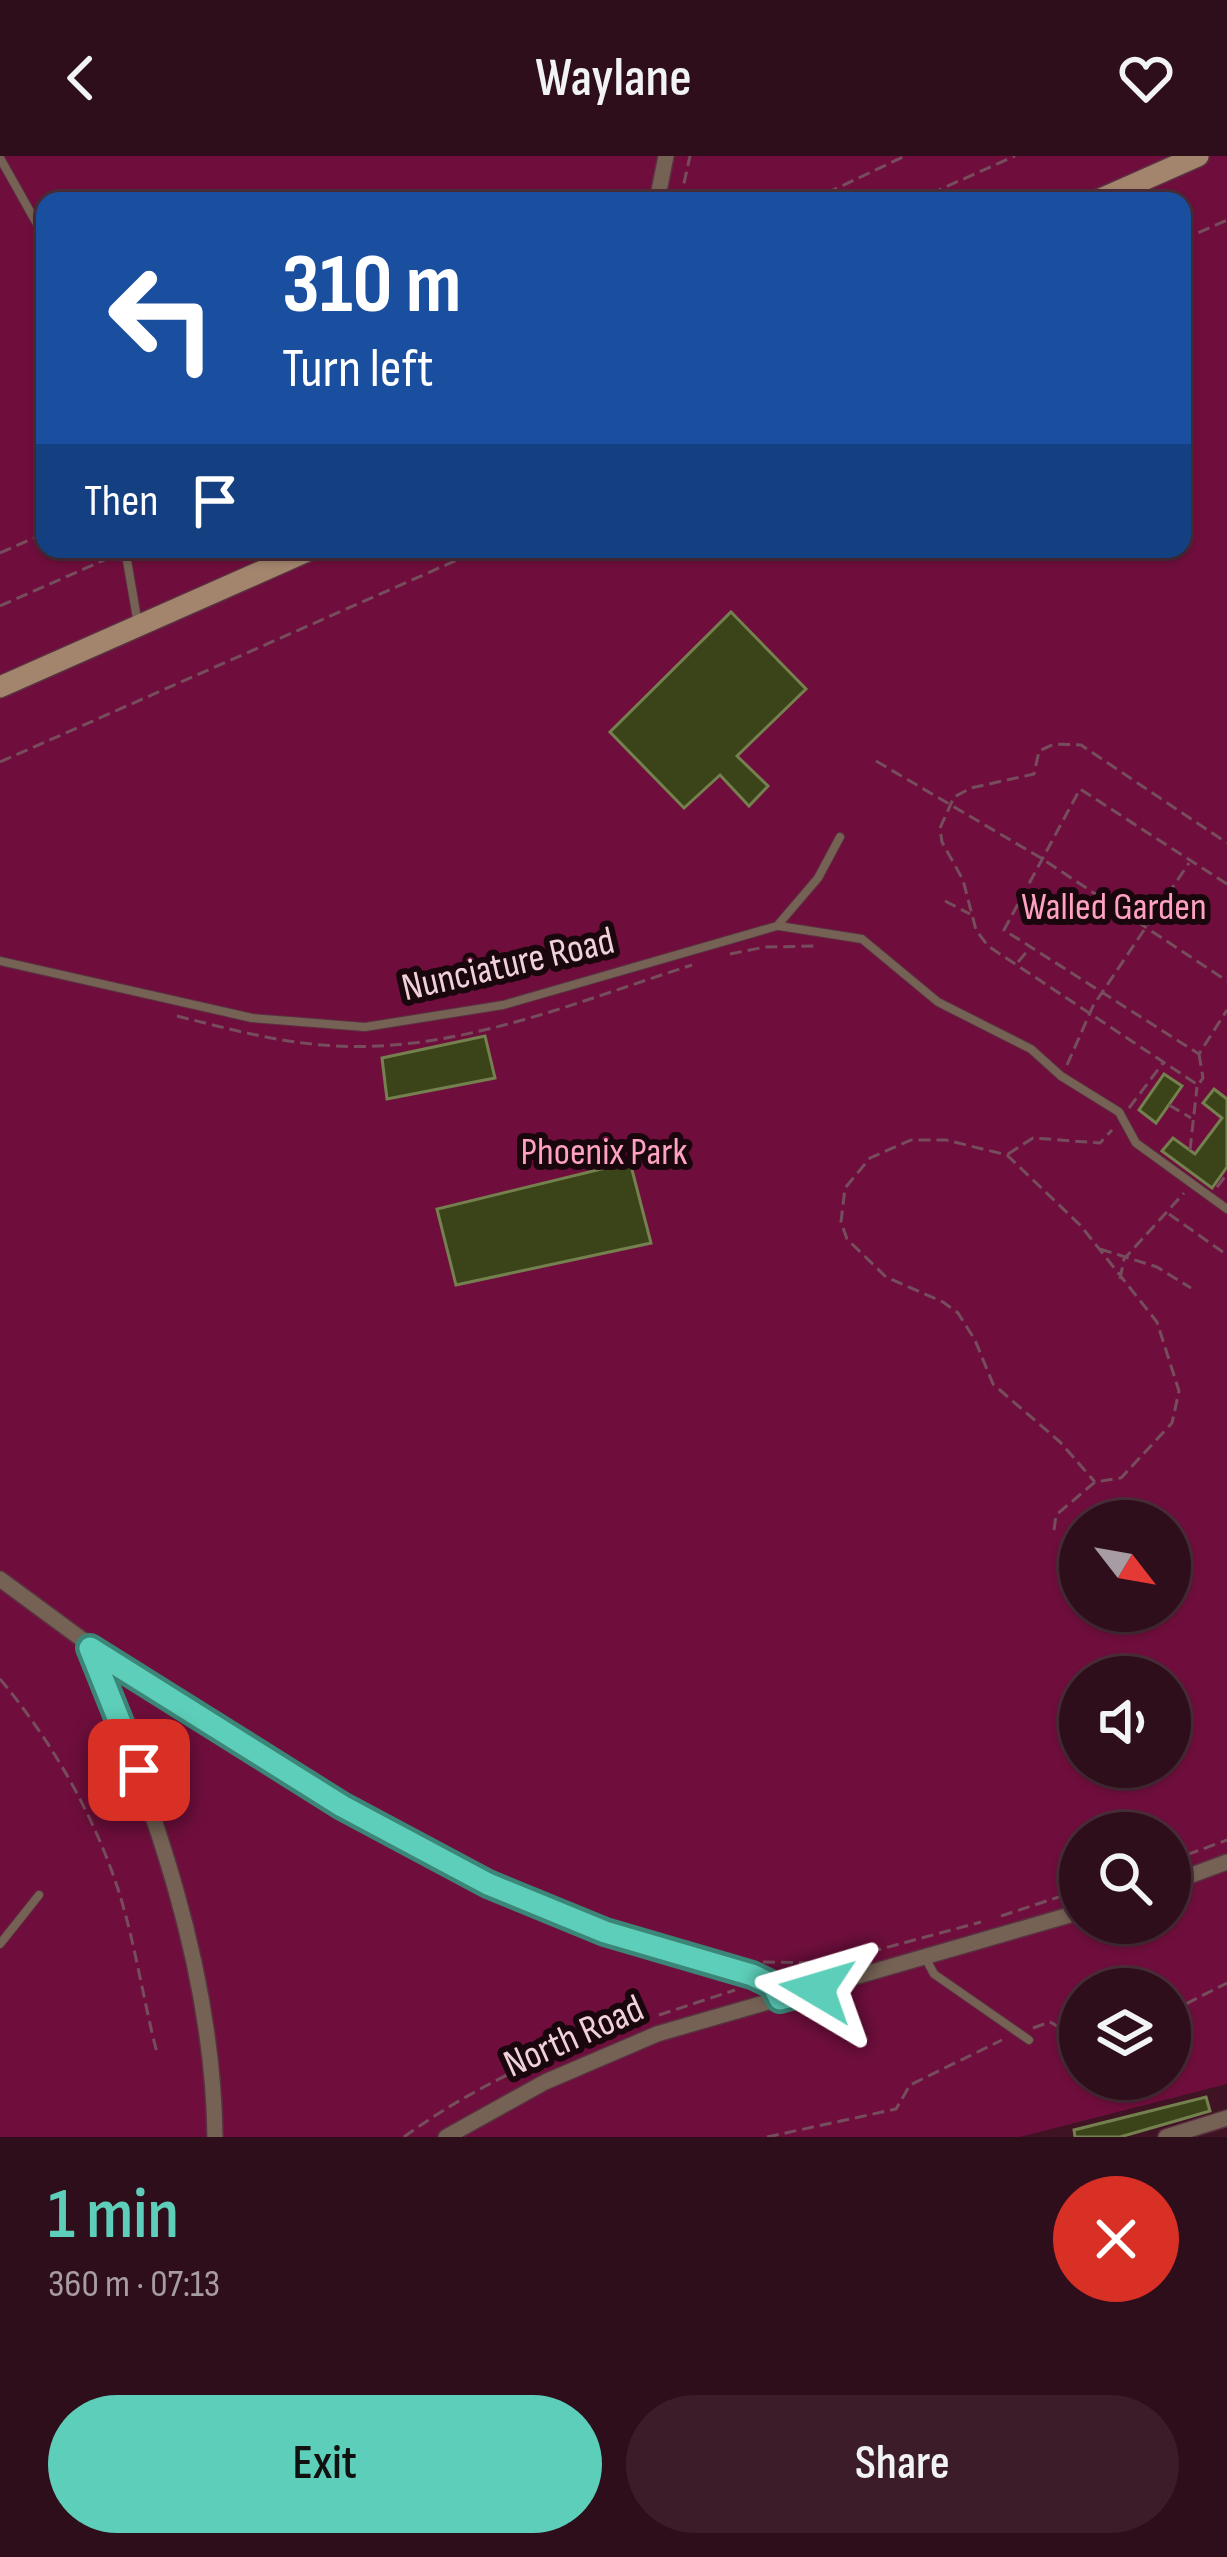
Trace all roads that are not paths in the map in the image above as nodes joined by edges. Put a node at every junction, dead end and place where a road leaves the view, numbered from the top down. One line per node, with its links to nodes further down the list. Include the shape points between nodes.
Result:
1 (666, 156): 4 (street)
2 (1198, 156): 5 (street)
3 (0, 158): 6 (lane)
4 (659, 192)
5 (1116, 192)
6 (36, 222)
7 (126, 558): 9 (lane)
8 (292, 558): 9 (street)
9 (139, 626): 10 (street)
10 (0, 687)
11 (840, 837): 12 (lane)
12 (777, 926): 13 (lane, Nunciature Road, via 503,1005 365,1027 252,1018); 14 (lane, via 862,939 938,1002 1031,1049 1119,1112 1136,1143)
13 (0, 962)
14 (1227, 1209)
15 (0, 1579): 16 (street)
16 (90, 1648): 23 (street, via 446,1862 544,1910 752,1975 773,1985); 26 (street, via 177,1888 202,2002)
17 (1227, 1862): 18 (street)
18 (1191, 1875)
19 (39, 1895): 21 (lane)
20 (1059, 1918): 22 (street, North Road)
21 (0, 1944)
22 (926, 1959): 23 (street, North Road); 24 (lane, via 934,1974)
23 (780, 1999): 27 (street, North Road, via 593,2059)
24 (1029, 2040)
25 (1227, 2118): 28 (street)
26 (215, 2137)
27 (446, 2137)
28 (1166, 2137)

